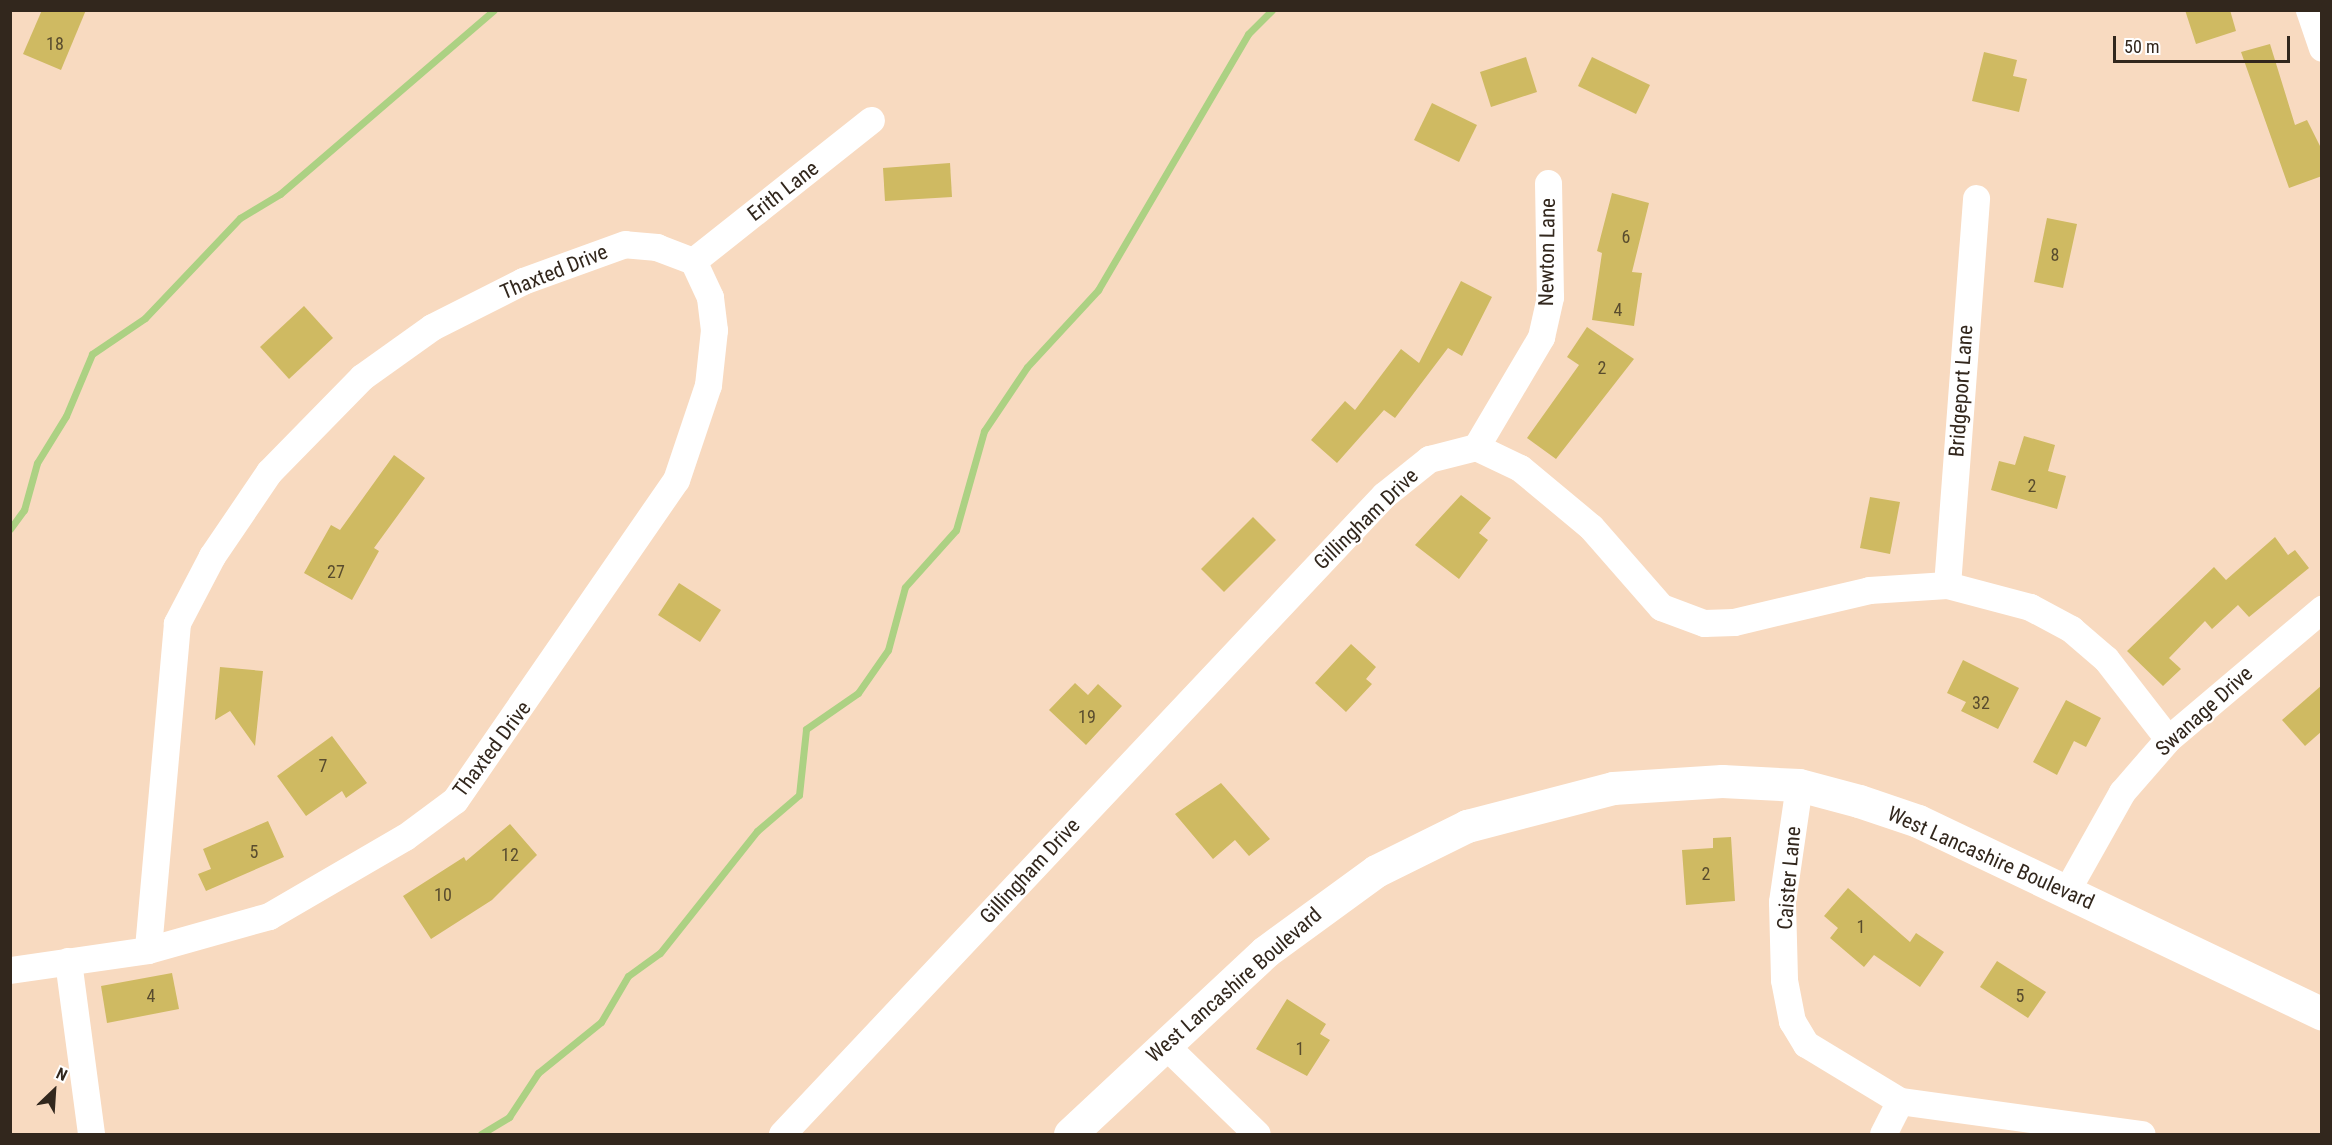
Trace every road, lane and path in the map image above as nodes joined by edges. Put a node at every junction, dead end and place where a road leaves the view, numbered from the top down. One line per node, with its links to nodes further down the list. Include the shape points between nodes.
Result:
1 (2309, 10): 2 (street)
2 (2322, 48)
3 (871, 120): 6 (street, Erith Lane)
4 (1548, 183): 7 (street, Newton Lane, via 1550,297 1541,337)
5 (1976, 198): 8 (street, Bridgeport Lane)
6 (693, 261): 13 (street, Thaxted Drive, via 710,297 714,330 708,385 676,480 456,800 405,837 269,916); 13 (street, Thaxted Drive, via 657,247 625,244 513,286 432,327 362,377 269,472 212,556 177,623)
7 (1476, 447): 8 (street, via 1520,468 1557,495 1661,607 1682,617 1734,622 1869,590); 20 (street, Gillingham Drive, via 1429,459 1384,495)
8 (1947, 585): 10 (street, via 2030,607 2071,630 2106,659)
9 (2322, 609): 10 (street, Swanage Drive)
10 (2168, 739): 12 (street, Swanage Drive, via 2122,792)
11 (1799, 785): 12 (main road, West Lancashire Boulevard, via 1918,821); 17 (main road, West Lancashire Boulevard, via 1722,781 1613,788 1517,811 1439,837 1335,898 1265,952); 18 (street, Caister Lane, via 1782,902 1784,980 1792,1021 1806,1044 1828,1062)
12 (2067, 890): 16 (main road, West Lancashire Boulevard)
13 (148, 950): 14 (street, Thaxted Drive)
14 (68, 961): 15 (street, Thaxted Drive); 19 (street)
15 (10, 970)
16 (2322, 1014)
17 (1164, 1044): 21 (main road, West Lancashire Boulevard); 22 (street)
18 (1900, 1101): 23 (street); 24 (street, Caister Lane)
19 (91, 1134)
20 (782, 1134)
21 (1070, 1134)
22 (1257, 1134)
23 (1884, 1134)
24 (2142, 1134)

